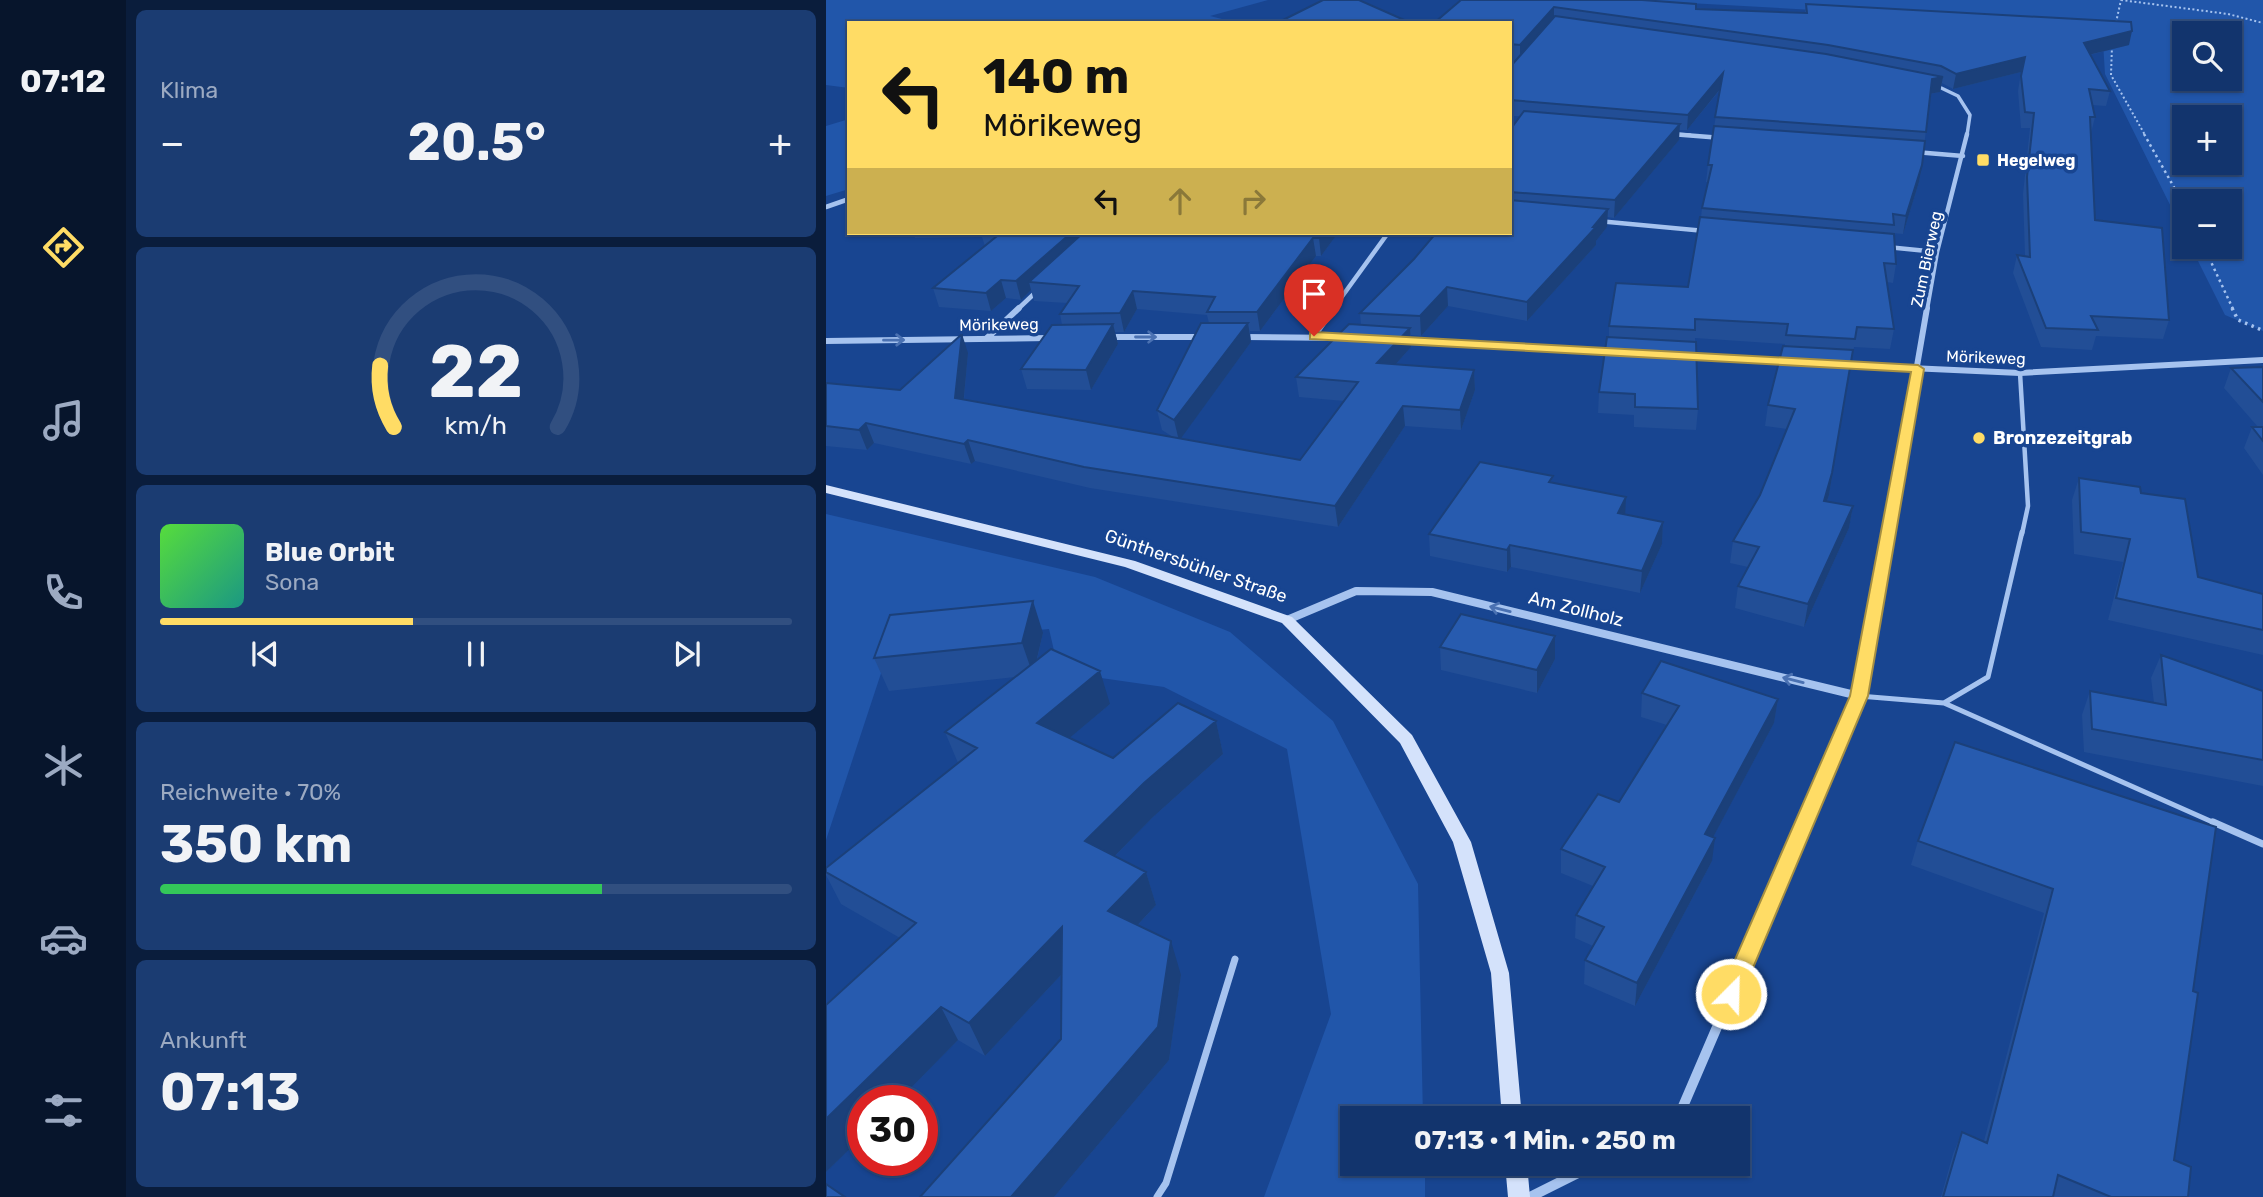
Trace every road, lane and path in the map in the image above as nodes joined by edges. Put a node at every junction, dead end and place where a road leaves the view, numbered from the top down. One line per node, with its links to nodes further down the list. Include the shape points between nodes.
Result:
1 (2121, 0): 2 (path); 8 (path, via 2111,75)
2 (2263, 23)
3 (1924, 83): 7 (street, Zum Bierweg, via 1958,96 1970,115)
4 (1661, 133): 5 (street)
5 (1730, 138)
6 (1908, 152): 7 (street)
7 (1963, 156): 15 (street, Zum Bierweg)
8 (2175, 189)
9 (847, 200): 10 (street)
10 (826, 207)
11 (1593, 221): 12 (street)
12 (1717, 232)
13 (1387, 235): 19 (street)
14 (1882, 247): 15 (street)
15 (1937, 252): 33 (street, Zum Bierweg)
16 (2210, 259): 18 (path, via 2238,320)
17 (1038, 290): 22 (street)
18 (2263, 330)
19 (1314, 336): 21 (street); 25 (street)
20 (1205, 337): 24 (street, one-way to 20)
21 (1232, 337)
22 (987, 338): 23 (street, Mörikeweg); 27 (street, Mörikeweg, one-way to 22)
23 (1055, 338)
24 (1096, 338)
25 (1355, 338)
26 (1396, 340): 28 (street)
27 (826, 341)
28 (1616, 352)
29 (1685, 356): 31 (street)
30 (2263, 360): 34 (street, Mörikeweg)
31 (1794, 362)
32 (1835, 364): 33 (street, Mörikeweg)
33 (1918, 369): 34 (street, Mörikeweg); 37 (street)
34 (2020, 373): 38 (lane, via 2028,506 1988,677)
35 (826, 489): 36 (street, Günthersbühler Straße, via 1130,564)
36 (1287, 620): 37 (street, Am Zollholz, one-way to 36, via 1432,592 1356,591); 41 (street, Günthersbühler Straße, via 1406,738 1462,842 1500,973)
37 (1859, 696): 38 (lane); 42 (street)
38 (1944, 703): 39 (lane)
39 (2263, 844)
40 (1235, 959): 45 (lane, via 1166,1183)
41 (1512, 1106)
42 (1683, 1106)
43 (1517, 1176): 46 (street)
44 (1571, 1176): 47 (street)
45 (1157, 1197)
46 (1519, 1197)
47 (1530, 1197)

